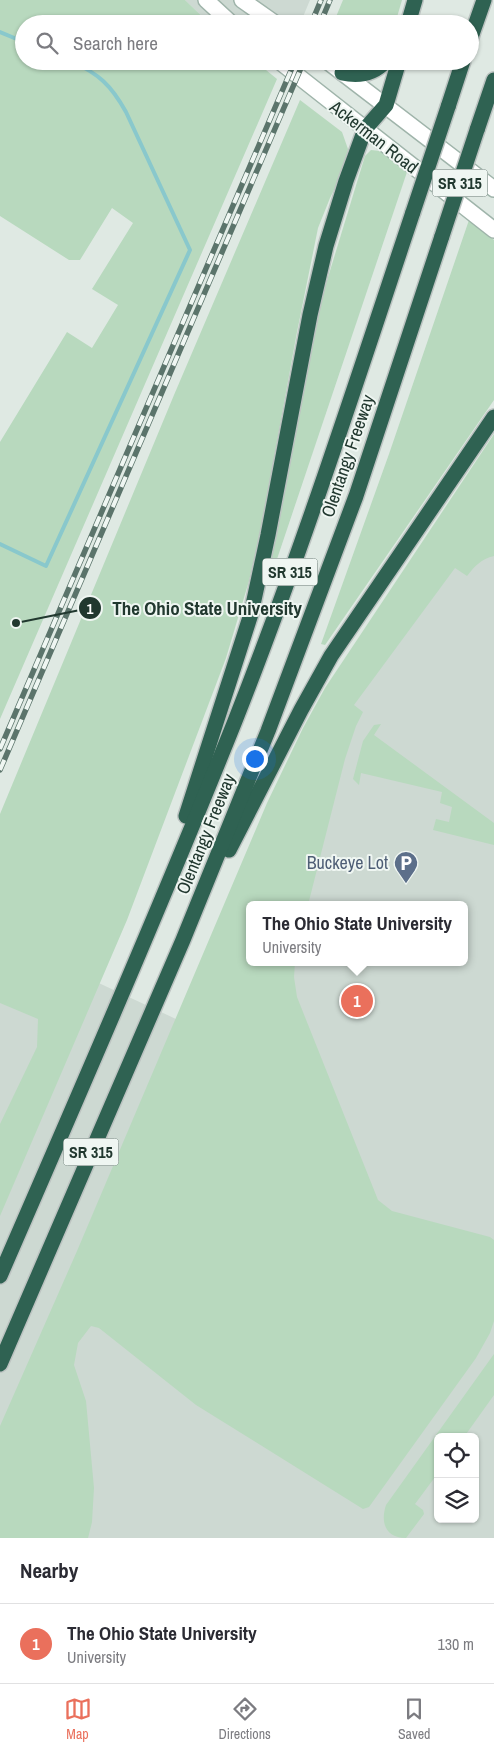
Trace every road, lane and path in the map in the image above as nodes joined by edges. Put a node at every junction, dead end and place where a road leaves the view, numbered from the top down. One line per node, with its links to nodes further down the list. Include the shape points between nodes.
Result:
1 (206, 0): 5 (main road)
2 (242, 0): 6 (main road)
3 (415, 0): 7 (highway)
4 (484, 0): 8 (highway)
5 (222, 15)
6 (263, 15)
7 (411, 15)
8 (479, 15)
9 (290, 70): 17 (main road, Ackerman Road)
10 (338, 70): 14 (main road, Ackerman Road)
11 (376, 70): 14 (highway, via 354,76)
12 (396, 70): 16 (highway)
13 (460, 70): 21 (highway, Olentangy Freeway / SR 315, bridge, via 323,484 236,718)
14 (342, 73): 16 (main road, Ackerman Road)
15 (494, 80): 22 (highway, Olentangy Freeway / SR 315, bridge, via 356,496 268,731)
16 (386, 106): 17 (highway); 18 (main road, Ackerman Road)
17 (365, 129): 19 (main road, Ackerman Road); 21 (highway, via 340,200 316,287 251,614)
18 (494, 189)
19 (494, 230)
20 (494, 417): 22 (highway, via 331,656)
21 (151, 927): 23 (highway, Olentangy Freeway / SR 315)
22 (183, 940): 24 (highway, Olentangy Freeway / SR 315)
23 (0, 1276)
24 (0, 1364)

